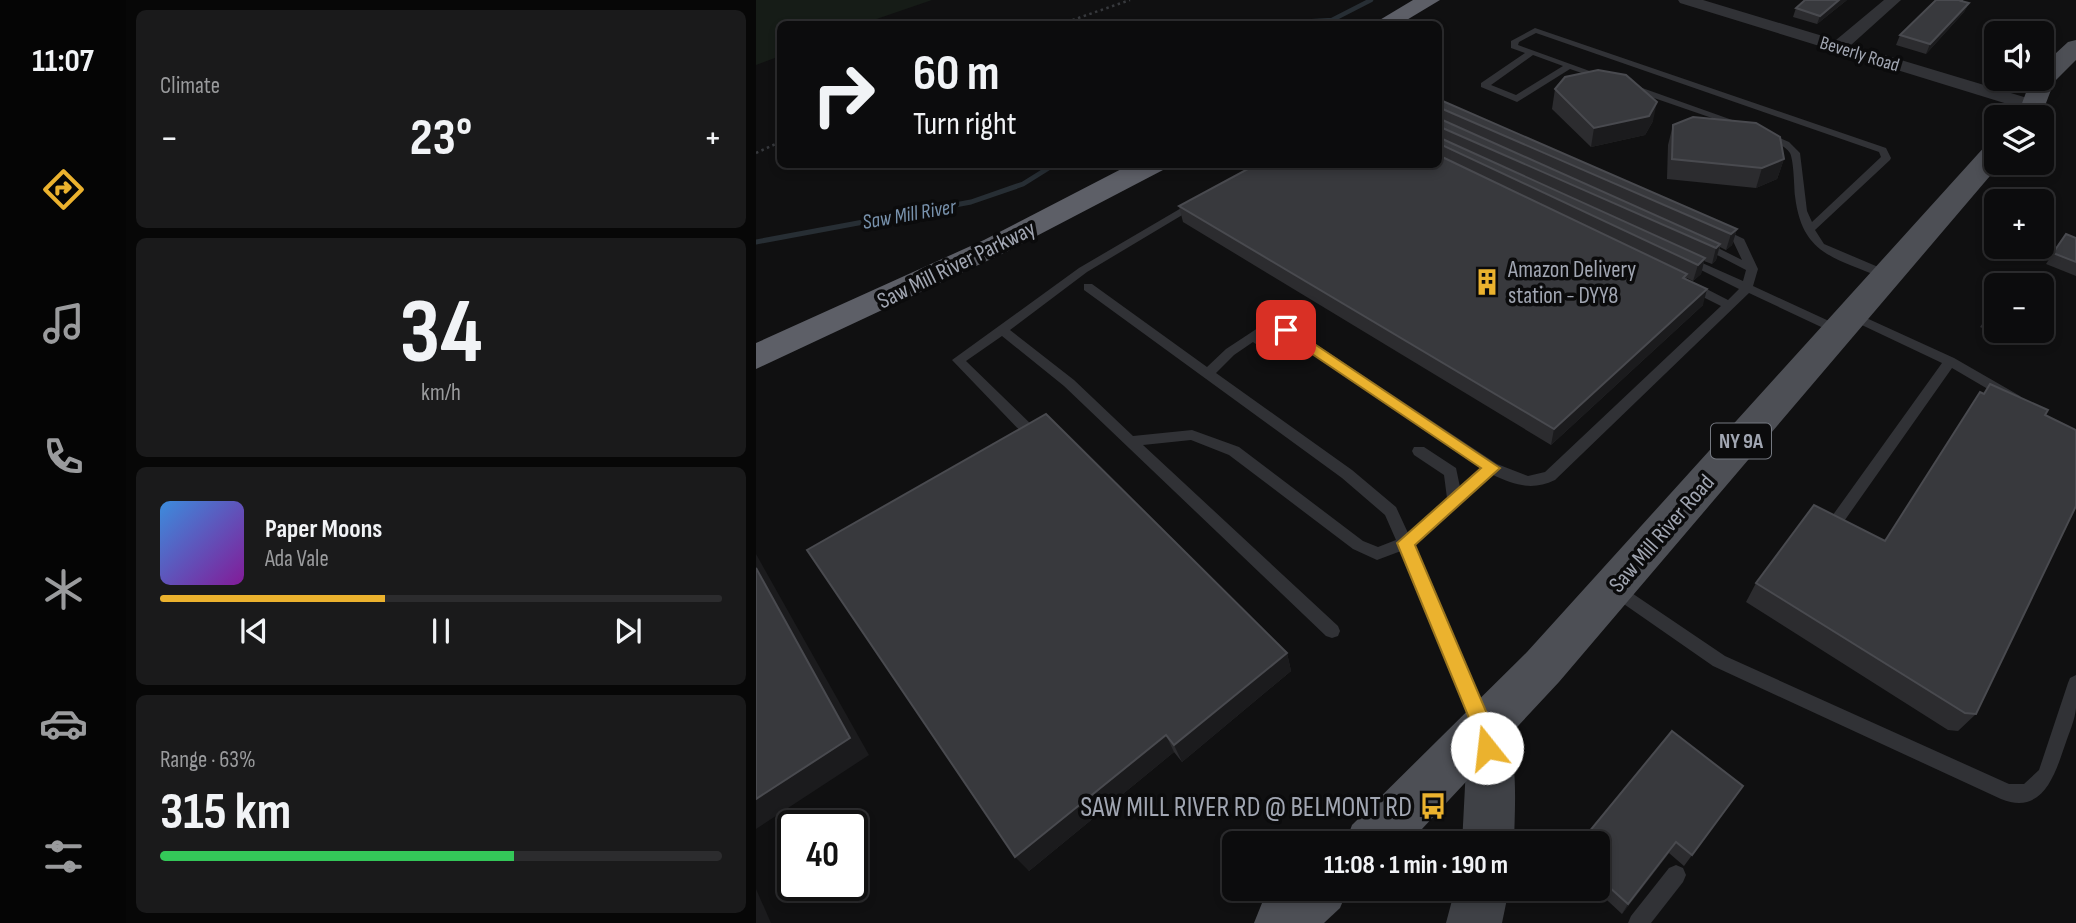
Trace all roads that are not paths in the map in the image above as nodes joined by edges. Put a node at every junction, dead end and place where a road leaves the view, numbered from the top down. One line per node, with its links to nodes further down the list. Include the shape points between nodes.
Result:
1 (1429, 0): 5 (highway)
2 (1450, 0): 6 (highway)
3 (1686, 0): 7 (street, Beverly Road)
4 (1893, 0): 7 (street)
5 (1390, 21)
6 (1411, 21)
7 (1839, 47): 12 (street, Beverly Road)
8 (2076, 47): 13 (main road, via 2042,80)
9 (1532, 52): 10 (lane); 10 (lane, via 1483,85 1517,99); 20 (lane, via 1514,46 1535,30 1882,150 1886,158)
10 (1570, 65): 20 (lane, via 1786,144 1795,153 1802,211)
11 (2076, 72): 14 (main road)
12 (2009, 105)
13 (2032, 105)
14 (2038, 105)
15 (1984, 165): 24 (main road, Saw Mill River Road / NY 9A)
16 (1118, 168): 32 (highway, Saw Mill River Parkway, via 942,256)
17 (1145, 168): 34 (highway, Saw Mill River Parkway, via 970,258)
18 (1207, 196): 30 (lane, via 1083,270)
19 (1700, 223): 23 (lane, via 1738,239)
20 (1811, 229): 24 (lane, via 1820,246)
21 (1686, 237): 23 (lane)
22 (1669, 252): 27 (lane)
23 (1752, 269): 27 (lane)
24 (1886, 275): 29 (main road, Saw Mill River Road / NY 9A)
25 (1677, 279): 28 (lane)
26 (1088, 287): 36 (lane)
27 (1747, 288): 28 (lane); 29 (lane)
28 (1728, 305): 41 (lane, via 1550,476 1538,484 1525,483)
29 (1845, 323): 35 (lane); 45 (main road, Saw Mill River Road / NY 9A)
30 (1002, 330): 38 (lane, via 958,360); 39 (lane, via 1045,362)
31 (1253, 336): 33 (lane); 36 (lane); 41 (lane, via 1268,327 1286,330)
32 (756, 340)
33 (1270, 348)
34 (756, 357)
35 (1950, 361): 37 (lane); 43 (lane)
36 (1208, 374): 44 (lane, via 1391,511)
37 (2030, 408)
38 (1032, 434)
39 (1130, 441): 44 (lane, via 1192,435 1234,450 1359,545 1377,554); 46 (lane)
40 (1419, 451): 42 (lane, via 1451,472)
41 (1492, 468): 42 (lane)
42 (1455, 502): 44 (lane)
43 (1835, 523)
44 (1406, 543): 48 (lane)
45 (1613, 587): 47 (lane, via 1719,661 2008,793 2028,793 2046,775); 48 (main road, Saw Mill River Road / NY 9A)
46 (1332, 631)
47 (2076, 683)
48 (1484, 730): 49 (main road, Saw Mill River Road / NY 9A); 50 (street, via 1491,767)
49 (1384, 831)
50 (1489, 831)
51 (1676, 876): 54 (lane)
52 (1479, 901): 53 (street)
53 (1474, 923)
54 (1638, 923)

